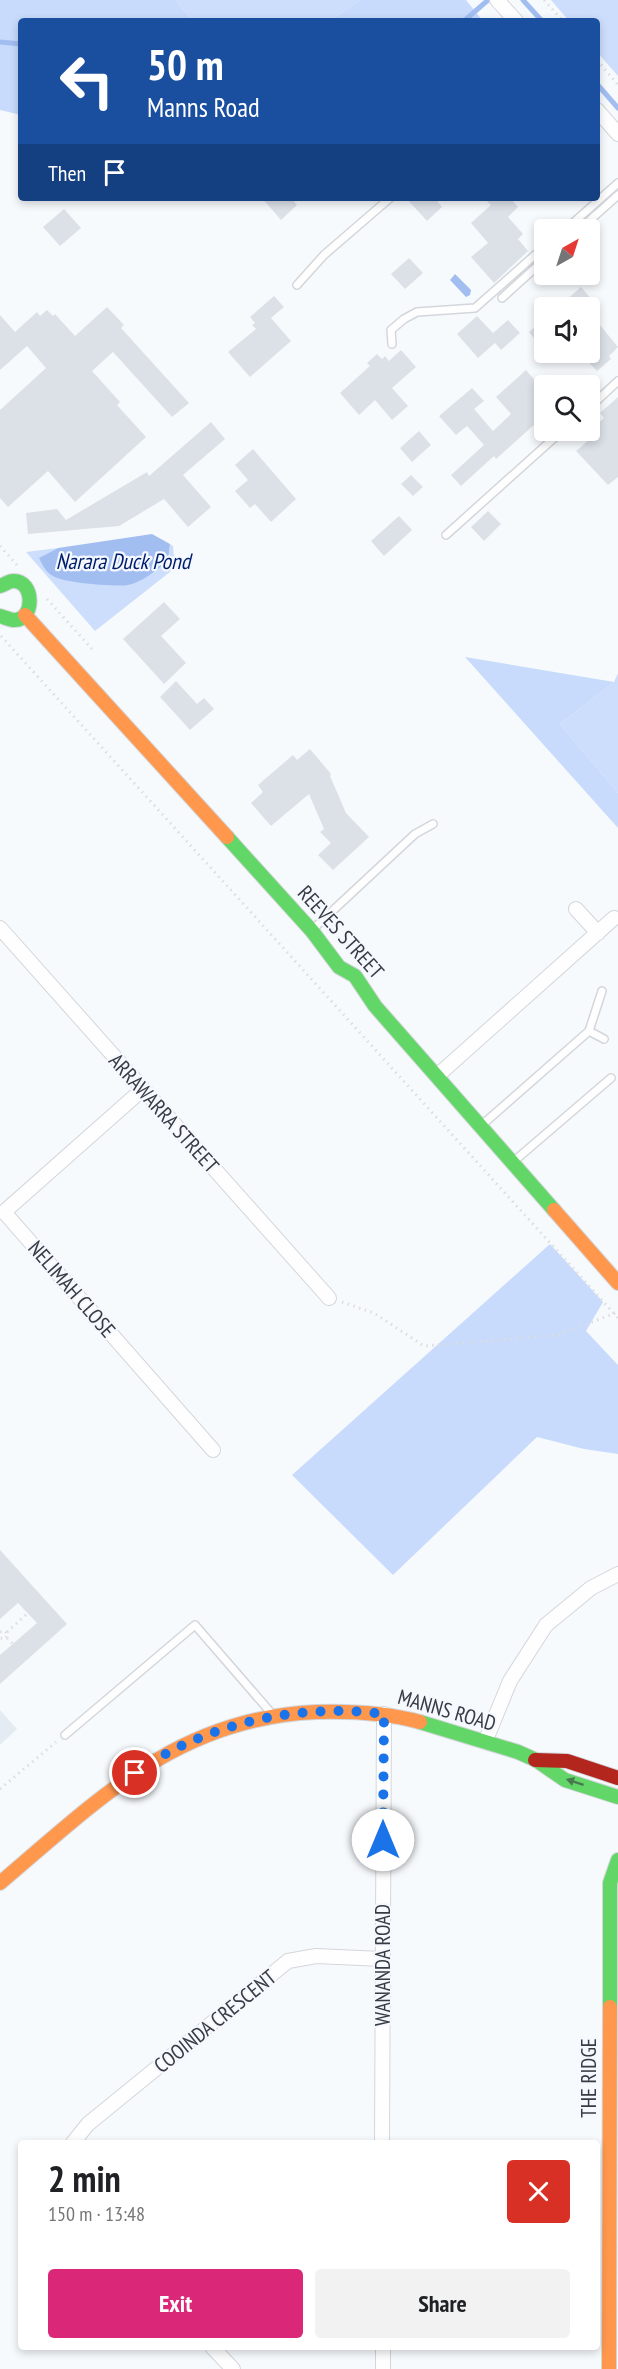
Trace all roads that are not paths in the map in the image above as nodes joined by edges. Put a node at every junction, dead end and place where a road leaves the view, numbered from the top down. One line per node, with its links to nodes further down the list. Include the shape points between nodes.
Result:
1 (500, 4): 2 (street)
2 (513, 18)
3 (600, 113): 4 (street)
4 (618, 134)
5 (618, 183): 7 (lane)
6 (618, 195): 11 (lane)
7 (600, 199)
8 (387, 201): 14 (lane, via 324,255)
9 (598, 201): 10 (lane)
10 (577, 219)
11 (591, 219)
12 (534, 256): 16 (lane, via 475,308 417,312 404,320 391,330)
13 (534, 269): 15 (lane)
14 (297, 285)
15 (502, 298)
16 (392, 344)
17 (618, 381): 18 (lane)
18 (600, 398)
19 (551, 441): 20 (lane)
20 (446, 535)
21 (1, 584): 22 (street, via 14,581 30,592 31,604)
22 (25, 615): 23 (street, via 13,620); 28 (street, REEVES STREET)
23 (0, 616)
24 (433, 824): 28 (lane, via 416,834)
25 (576, 909): 29 (street)
26 (614, 918): 29 (street)
27 (0, 928): 35 (street, ARRAWARRA STREET)
28 (312, 931): 33 (street, REEVES STREET, via 328,955 355,976 375,1006)
29 (598, 933): 33 (street)
30 (602, 991): 31 (lane)
31 (589, 1031): 32 (lane); 36 (lane)
32 (604, 1039)
33 (437, 1076): 36 (street, REEVES STREET)
34 (611, 1078): 37 (lane)
35 (143, 1089): 39 (street, ARRAWARRA STREET); 40 (street, NELIMAH CLOSE, via 4,1212)
36 (481, 1126): 37 (street, REEVES STREET)
37 (513, 1162): 38 (street, REEVES STREET)
38 (618, 1283)
39 (329, 1298)
40 (213, 1450)
41 (618, 1574): 45 (street, via 591,1588 546,1625 510,1681)
42 (384, 1714): 43 (street, MANNS ROAD, via 343,1710); 45 (street, MANNS ROAD); 51 (street, WANANDA ROAD)
43 (273, 1716): 44 (lane, via 195,1625); 50 (street, MANNS ROAD, via 201,1737 145,1766)
44 (65, 1735)
45 (485, 1742): 46 (street, MANNS ROAD)
46 (536, 1760): 47 (street, MANNS ROAD, via 567,1761); 48 (street, MANNS ROAD, one-way to 46, via 558,1777)
47 (618, 1778)
48 (618, 1797)
49 (618, 1860): 52 (street, THE RIDGE, via 610,1883)
50 (0, 1883)
51 (382, 1959): 53 (street, COOINDA CRESCENT, via 316,1956 288,1961 88,2124); 54 (street, WANANDA ROAD)
52 (613, 2056): 59 (street, THE RIDGE)
53 (75, 2140)
54 (382, 2140)
55 (215, 2350): 57 (street)
56 (382, 2350): 58 (street)
57 (233, 2369)
58 (383, 2369)
59 (609, 2369)

